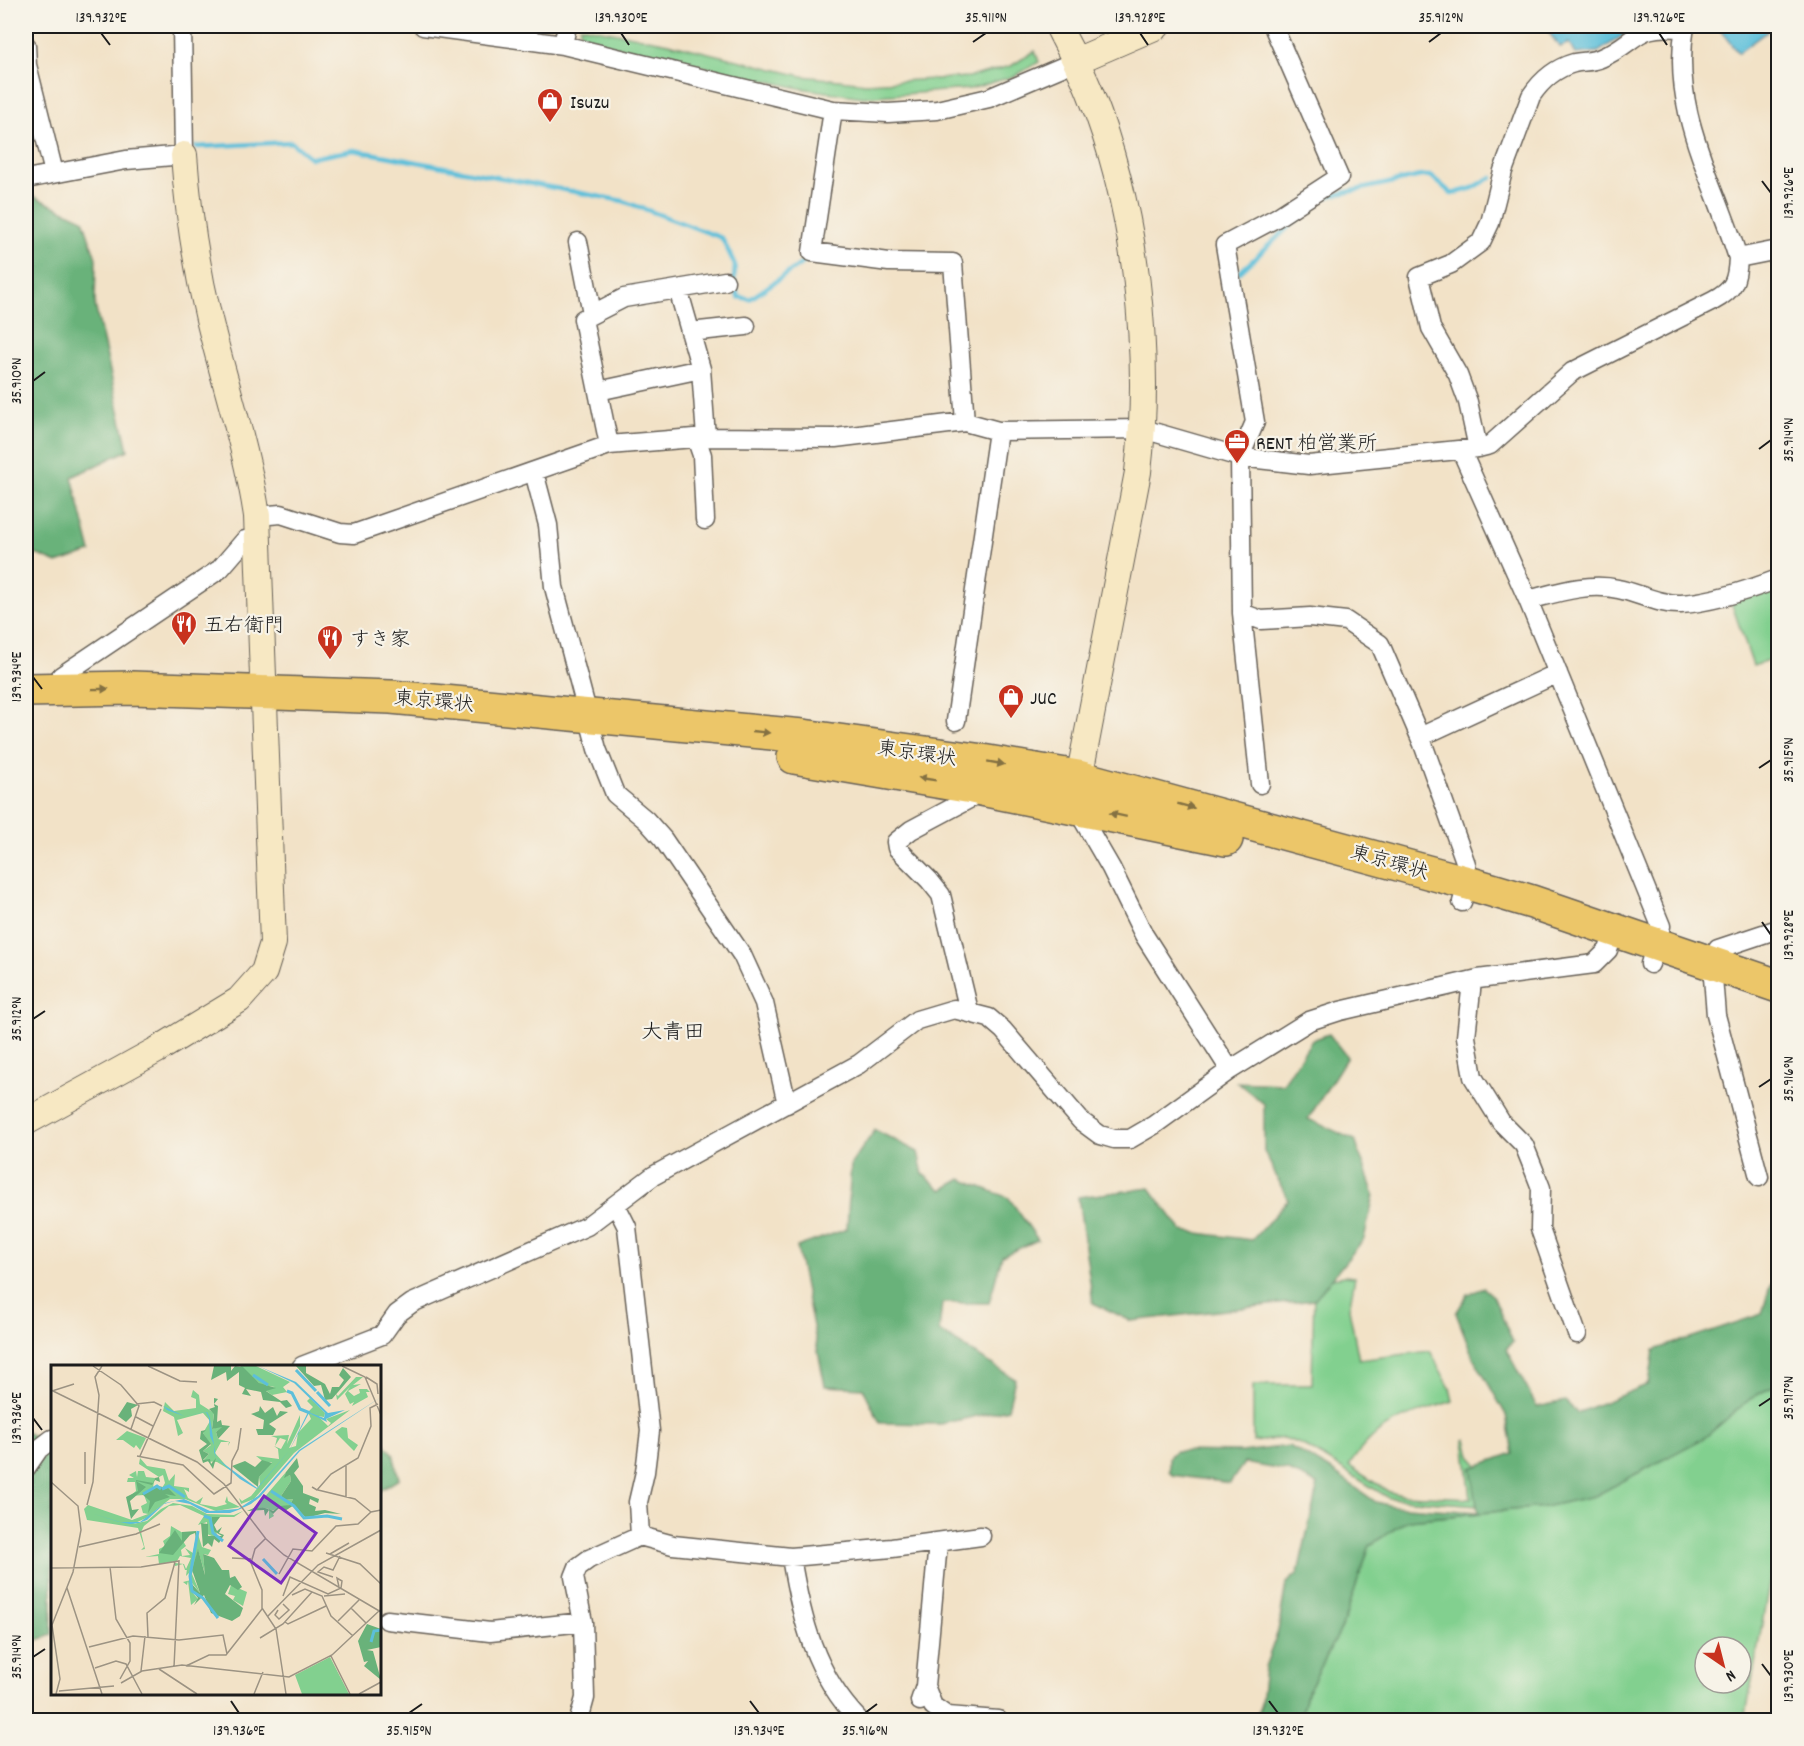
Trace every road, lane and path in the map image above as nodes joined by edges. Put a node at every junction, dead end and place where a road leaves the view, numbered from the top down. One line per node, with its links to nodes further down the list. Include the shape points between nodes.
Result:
1 (182, 26): 12 (street)
2 (423, 26): 9 (street)
3 (567, 26): 9 (street)
4 (1058, 26): 10 (street)
5 (1157, 26): 10 (street)
6 (1274, 26): 31 (street, via 1339,177 1225,245 1255,422)
7 (1685, 27): 17 (street, via 1680,67 1684,98 1696,144); 30 (street, via 1645,30 1600,59 1572,63 1538,85 1503,171 1481,242 1451,264 1419,277 1431,328 1458,375 1468,402)
8 (26, 45): 13 (street, via 27,65)
9 (563, 45): 11 (street)
10 (1076, 61): 11 (street, via 988,98 937,110); 26 (street, via 1112,159 1132,253 1142,357)
11 (833, 110): 25 (street, via 812,252 889,262 953,263)
12 (184, 155): 13 (street, via 126,160); 34 (street, via 198,269 249,466)
13 (54, 173): 14 (street)
14 (26, 178)
15 (578, 242): 20 (street)
16 (1779, 250): 17 (street)
17 (1737, 258): 30 (street, via 1737,276 1727,294 1572,372 1503,435 1490,444)
18 (725, 281): 19 (street)
19 (678, 289): 20 (street, via 624,298); 22 (street)
20 (592, 313): 24 (street, via 583,319)
21 (746, 326): 22 (street)
22 (690, 332): 23 (street)
23 (700, 369): 24 (street); 28 (street)
24 (598, 391): 29 (street)
25 (965, 422): 27 (street); 28 (street, via 834,438)
26 (1143, 429): 27 (street); 31 (street); 48 (street, via 1129,527)
27 (998, 431): 43 (street)
28 (701, 438): 29 (street); 33 (street)
29 (609, 445): 32 (street)
30 (1470, 449): 31 (street, via 1309,465); 36 (street)
31 (1240, 457): 37 (street)
32 (534, 472): 34 (street, via 354,534 281,514); 44 (street, via 548,525 554,587)
33 (705, 519)
34 (258, 528): 39 (street, via 220,569 61,676); 41 (street)
35 (1779, 579): 36 (street, via 1680,604 1598,586)
36 (1528, 600): 38 (street)
37 (1242, 613): 45 (street, via 1261,620 1310,617 1346,621 1380,644); 46 (street)
38 (1558, 673): 45 (street); 52 (street, via 1661,926)
39 (62, 689): 40 (highway, 東京環状); 41 (highway, 東京環状, one-way to 41, via 132,688)
40 (26, 690)
41 (264, 701): 42 (highway, 東京環状); 44 (highway, 東京環状); 60 (street, via 273,943 264,972 232,1005)
42 (26, 712)
43 (956, 721)
44 (589, 723): 47 (highway, 東京環状, one-way to 44); 48 (highway, 東京環状, one-way to 48, via 815,738 976,760); 59 (street, via 615,794 663,839 742,956 764,1003)
45 (1420, 737): 49 (street, via 1466,864)
46 (1260, 784)
47 (972, 787): 48 (highway, 東京環状); 57 (street, via 969,799 896,842 897,848 941,895)
48 (1076, 792): 49 (highway, 東京環状, via 1206,834); 58 (street, via 1144,935)
49 (1465, 892): 51 (highway, 東京環状)
50 (1779, 928): 53 (street, via 1719,949)
51 (1611, 940): 52 (highway, 東京環状); 54 (street, via 1594,964)
52 (1654, 954): 53 (highway, 東京環状)
53 (1712, 975): 55 (highway, 東京環状); 56 (highway, 東京環状); 61 (street, via 1716,1015)
54 (1472, 981): 58 (street, via 1309,1021); 63 (street, via 1466,1037 1473,1077 1501,1122 1524,1145 1531,1162 1541,1188 1540,1229)
55 (1779, 986)
56 (1779, 1008)
57 (969, 1011): 58 (street, via 989,1018 1003,1030 1081,1121 1100,1135 1114,1139 1141,1134); 59 (street, via 954,1009 917,1020 859,1064)
58 (1230, 1070)
59 (787, 1104): 62 (street, via 653,1176)
60 (26, 1122)
61 (1759, 1177)
62 (616, 1205): 64 (street, via 587,1226 412,1303 397,1314 382,1335); 67 (street, via 627,1227 650,1431 638,1502)
63 (1577, 1334)
64 (305, 1365)
65 (39, 1443): 66 (street)
66 (26, 1468)
67 (640, 1536): 70 (street, via 673,1545); 72 (street, via 578,1568 574,1576)
68 (981, 1536): 69 (street)
69 (938, 1543): 70 (street); 75 (street, via 923,1694 947,1716)
70 (791, 1557): 74 (street, via 800,1608 819,1662 832,1687)
71 (387, 1620): 72 (street, via 490,1632)
72 (583, 1622): 73 (street, via 585,1698)
73 (579, 1720)
74 (859, 1720)
75 (998, 1720)

